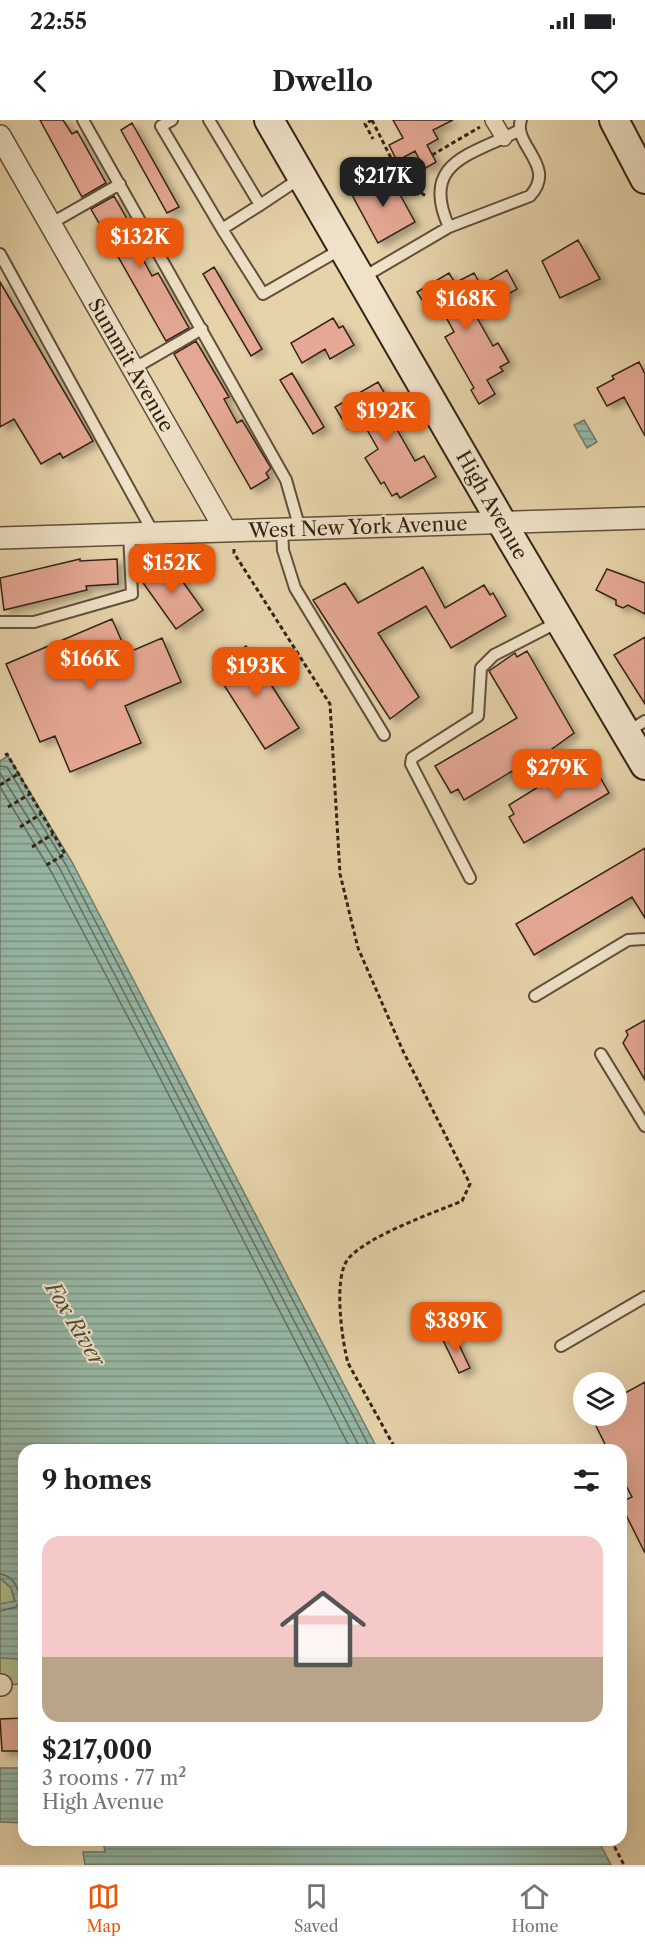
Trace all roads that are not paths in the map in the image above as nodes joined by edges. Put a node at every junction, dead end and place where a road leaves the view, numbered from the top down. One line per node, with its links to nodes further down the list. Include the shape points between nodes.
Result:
1 (83, 120): 12 (lane)
2 (172, 120): 16 (lane, via 161,126)
3 (209, 120): 13 (lane)
4 (269, 120): 10 (main road, High Avenue)
5 (493, 120): 9 (street)
6 (614, 120): 11 (main road)
7 (520, 125): 9 (lane); 15 (lane, via 538,167 536,189 520,201)
8 (0, 136): 14 (street, Summit Avenue)
9 (504, 138): 15 (lane, via 452,166 440,184 439,202)
10 (302, 176): 13 (lane); 17 (main road, High Avenue)
11 (645, 180)
12 (120, 184): 14 (lane); 20 (lane)
13 (260, 205): 16 (lane)
14 (50, 224): 21 (street, Summit Avenue)
15 (449, 227): 19 (lane)
16 (222, 229): 17 (lane, via 263,294)
17 (343, 247): 19 (main road, High Avenue)
18 (0, 255): 27 (lane)
19 (362, 278): 23 (main road, High Avenue)
20 (202, 329): 21 (lane); 24 (lane, via 286,480)
21 (133, 369): 25 (street, Summit Avenue)
22 (645, 518): 23 (street, West New York Avenue)
23 (502, 523): 24 (street, West New York Avenue); 29 (main road, High Avenue)
24 (291, 529): 25 (street, West New York Avenue); 32 (lane, via 283,550 295,588)
25 (230, 531): 27 (street, West New York Avenue)
26 (129, 534): 27 (street, West New York Avenue); 28 (street, West New York Avenue); 30 (lane, via 132,594 34,622)
27 (154, 534)
28 (0, 538)
29 (560, 621): 31 (main road, High Avenue); 34 (lane, via 494,655 481,668 478,716 412,758 411,764)
30 (0, 622)
31 (636, 727): 33 (main road, High Avenue)
32 (384, 735)
33 (645, 765)
34 (470, 878)
35 (645, 939): 36 (lane, via 628,940)
36 (535, 996)
37 (601, 1054): 38 (lane)
38 (645, 1126)
39 (645, 1297): 40 (lane)
40 (561, 1346)

